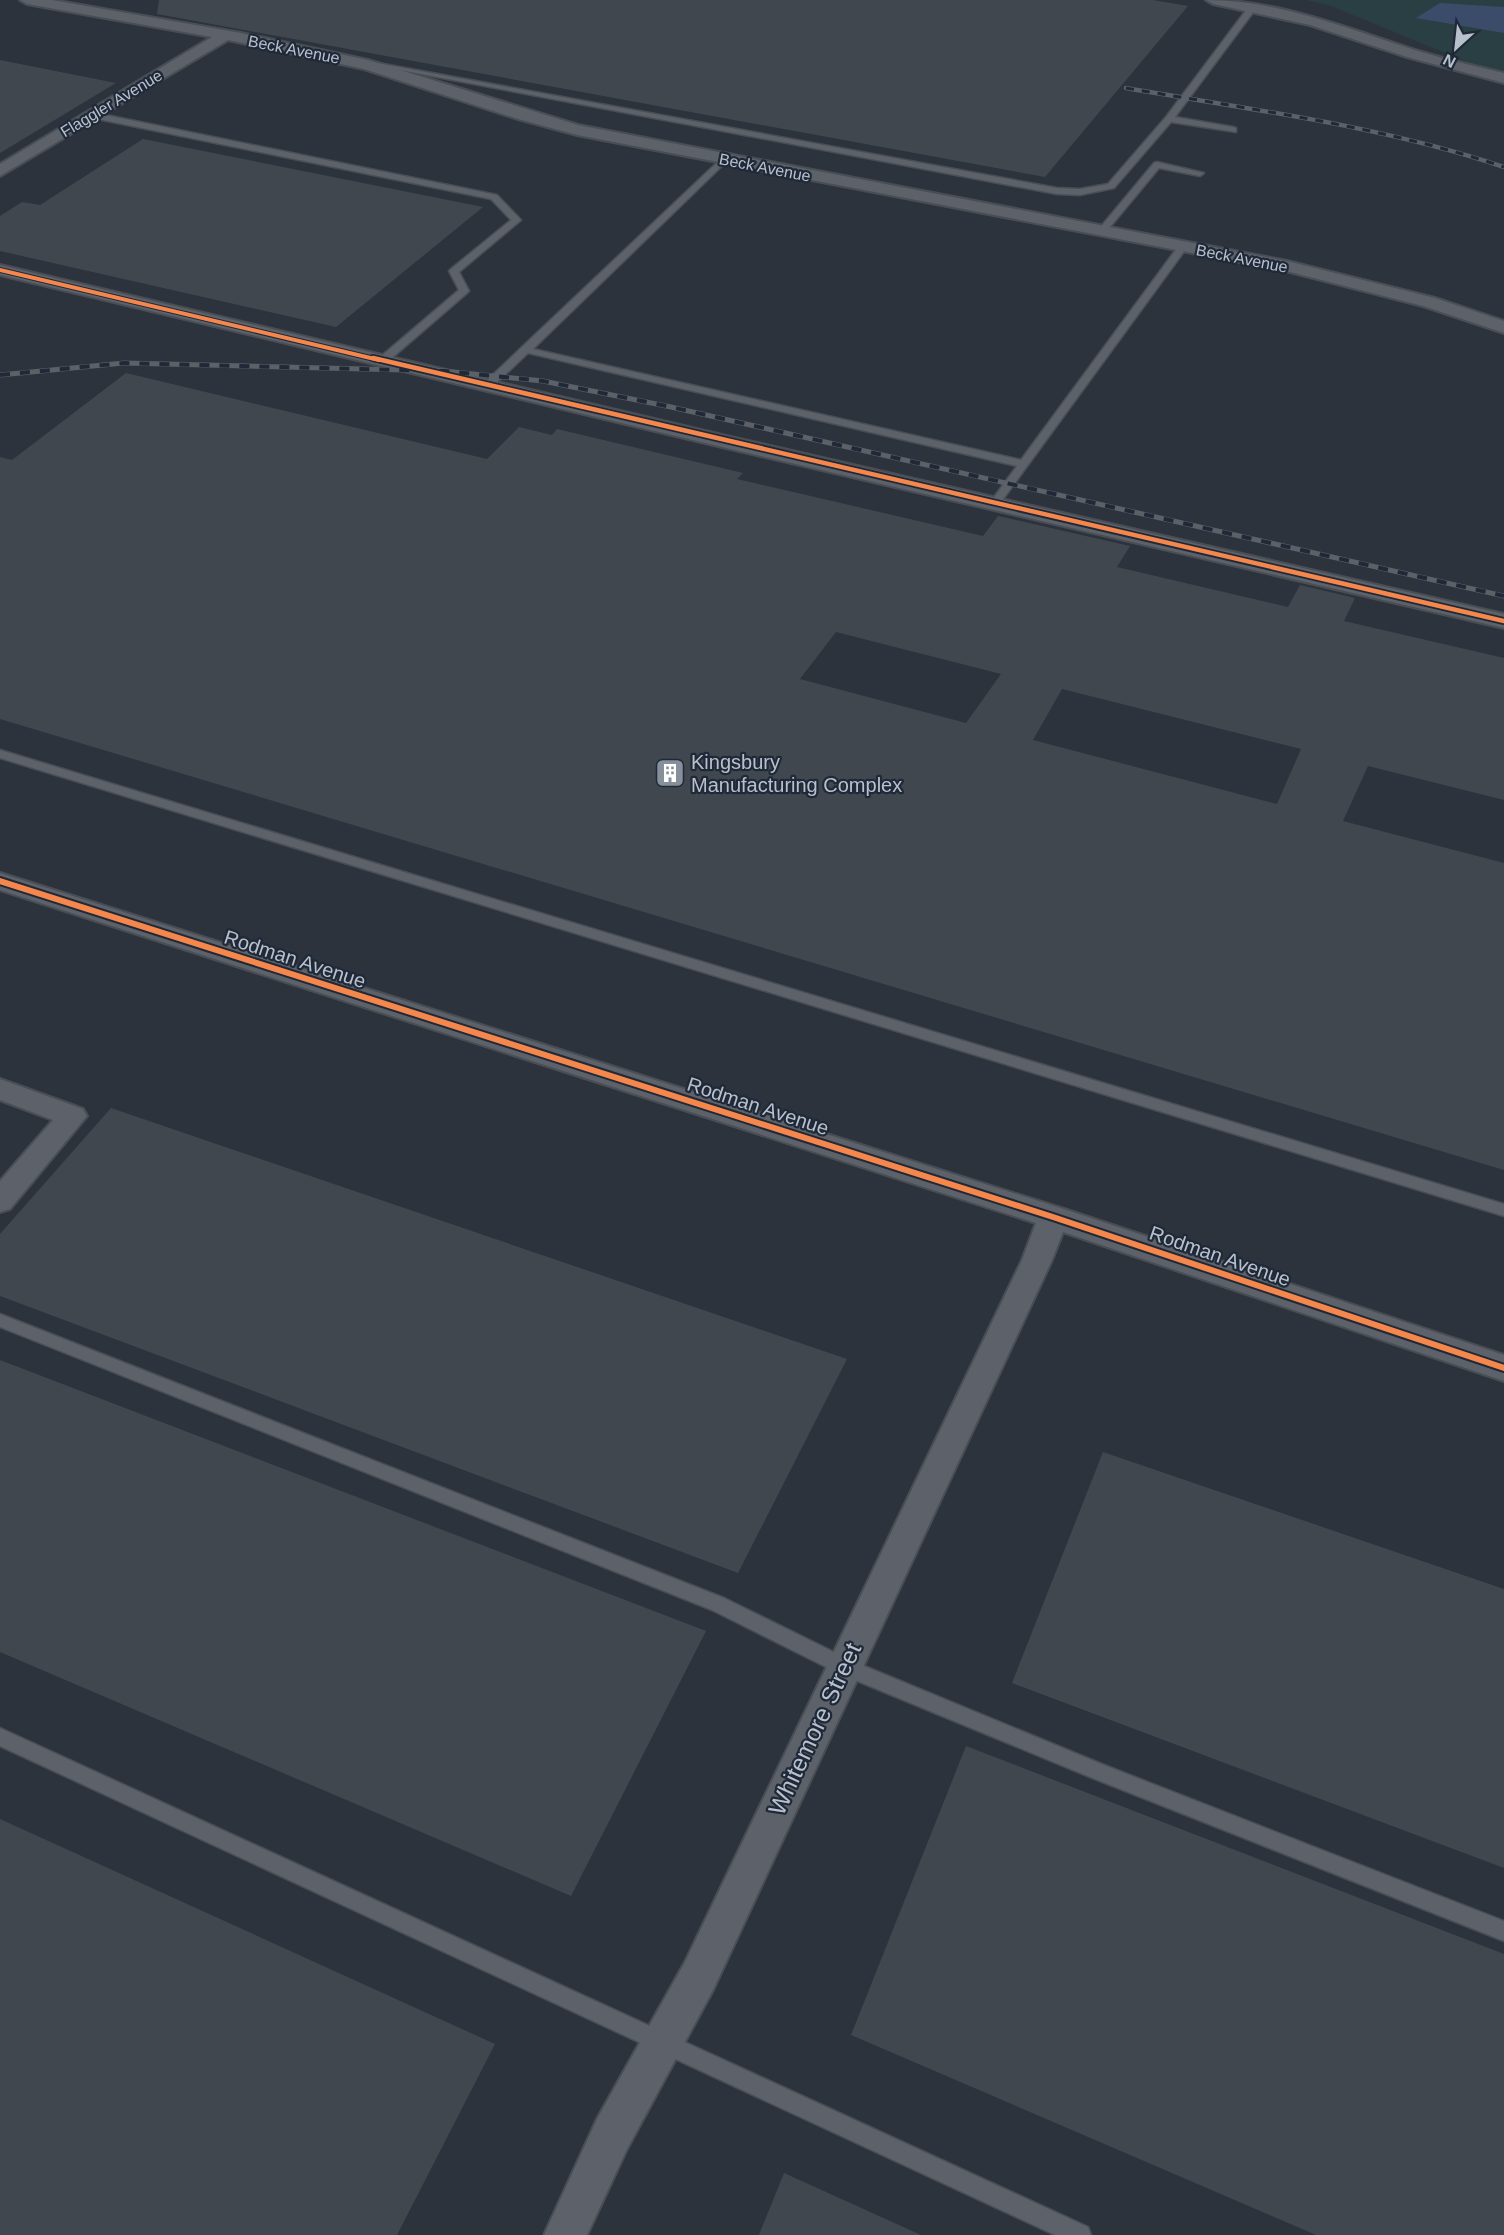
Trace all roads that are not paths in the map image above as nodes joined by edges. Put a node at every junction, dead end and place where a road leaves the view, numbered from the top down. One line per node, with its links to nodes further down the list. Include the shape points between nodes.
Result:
1 (27, 0): 4 (street, Beck Avenue)
2 (1213, 0): 3 (street)
3 (1253, 7): 6 (street, via 1314,21 1412,54); 8 (lane)
4 (224, 36): 5 (street, Beck Avenue); 7 (street, Flaggler Avenue)
5 (333, 57): 8 (lane, via 1058,191 1080,192 1111,186); 10 (street, Beck Avenue, via 397,73 539,121)
6 (1504, 78)
7 (91, 115): 11 (street, Flaggler Avenue); 18 (lane, via 494,197 516,220 454,271 465,291)
8 (1169, 119): 9 (lane)
9 (1233, 130)
10 (724, 159): 13 (street, Beck Avenue); 17 (lane)
11 (0, 171)
12 (1200, 173): 13 (lane, via 1156,165)
13 (1102, 231): 14 (street, Beck Avenue)
14 (1183, 246): 16 (street, Beck Avenue, via 1375,287); 20 (lane)
15 (0, 270): 18 (street)
16 (1504, 327)
17 (526, 350): 19 (lane); 20 (lane)
18 (382, 361): 19 (street)
19 (487, 386): 21 (street)
20 (1024, 464): 21 (lane)
21 (994, 504): 22 (street)
22 (1504, 621)
23 (0, 754): 27 (lane)
24 (0, 881): 28 (street, Rodman Avenue)
25 (0, 1089): 26 (street, via 73,1116)
26 (0, 1201)
27 (1504, 1210)
28 (1053, 1217): 30 (street, Rodman Avenue); 31 (street, Whitemore Street, via 1037,1260)
29 (0, 1320): 31 (lane, via 718,1604)
30 (1504, 1368)
31 (845, 1667): 33 (lane); 34 (street, Whitemore Street, via 699,1976)
32 (0, 1737): 34 (lane)
33 (1504, 1931)
34 (663, 2042): 35 (street, Whitemore Street, via 612,2134); 36 (lane)
35 (565, 2235)
36 (1080, 2235)

